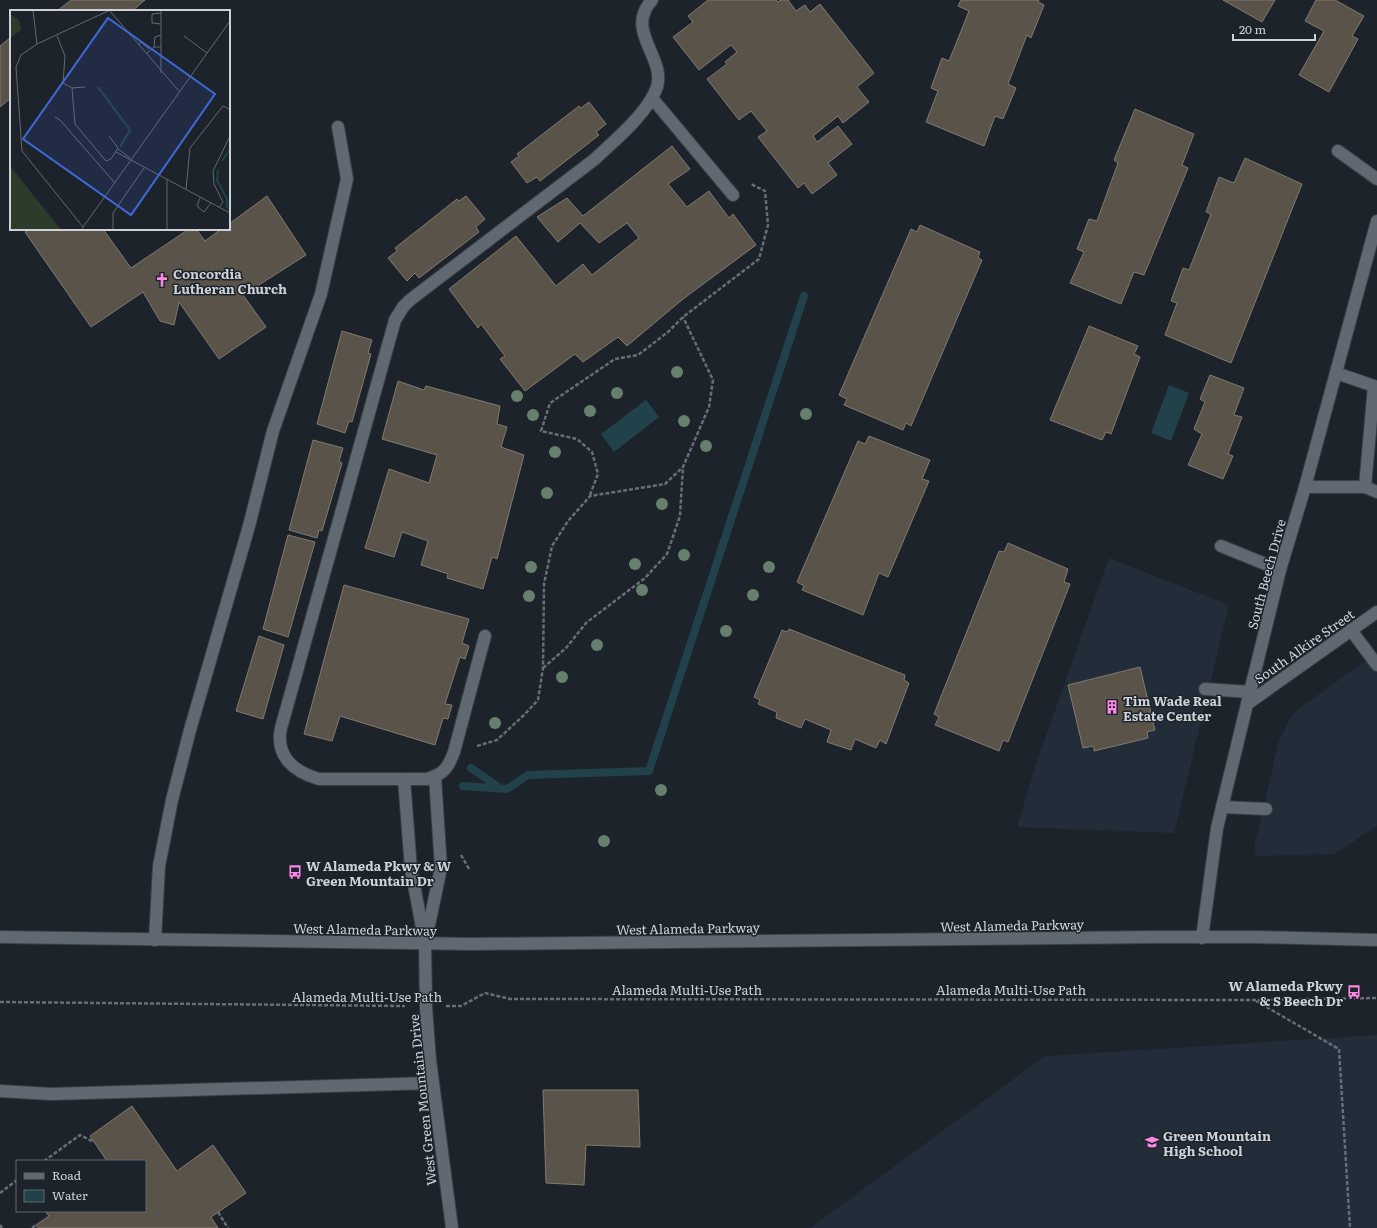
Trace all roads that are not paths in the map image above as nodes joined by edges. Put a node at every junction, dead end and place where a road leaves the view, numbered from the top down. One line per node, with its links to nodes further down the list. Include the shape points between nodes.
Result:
1 (652, 0): 2 (main road, via 646,6 642,17 646,41 658,76)
2 (652, 98): 6 (main road); 21 (main road, via 644,110 595,159 410,300 394,320 280,728 279,743 287,760 309,777 334,780)
3 (338, 127): 26 (main road, via 347,179 321,294 273,431 249,526 190,730 159,866)
4 (1338, 152): 5 (main road)
5 (1377, 179)
6 (733, 194)
7 (1377, 221): 8 (main road, South Beech Drive)
8 (1336, 373): 9 (main road, via 1374,386); 10 (main road, South Beech Drive)
9 (1365, 486): 10 (main road); 11 (main road)
10 (1305, 487): 13 (main road, South Beech Drive)
11 (1377, 492)
12 (1221, 546): 13 (main road)
13 (1280, 570): 19 (main road, South Beech Drive)
14 (1377, 612): 15 (main road, South Alkire Street)
15 (1352, 630): 17 (main road); 19 (main road, South Alkire Street)
16 (485, 636): 20 (main road, via 454,752 450,763)
17 (1377, 665)
18 (1205, 689): 19 (main road)
19 (1248, 698): 22 (main road, South Beech Drive)
20 (435, 777): 21 (main road); 28 (main road, via 441,868)
21 (404, 779): 28 (main road, via 411,869)
22 (1222, 808): 23 (main road); 25 (main road, South Beech Drive)
23 (1266, 809)
24 (0, 937): 26 (main road, West Alameda Parkway)
25 (1202, 938): 27 (main road, West Alameda Parkway); 28 (main road, West Alameda Parkway)
26 (154, 940): 28 (main road, West Alameda Parkway)
27 (1377, 940)
28 (425, 944): 29 (main road, West Green Mountain Drive, via 426,1006)
29 (432, 1083): 30 (main road, via 51,1094); 31 (main road, West Green Mountain Drive)
30 (0, 1091)
31 (452, 1228)

